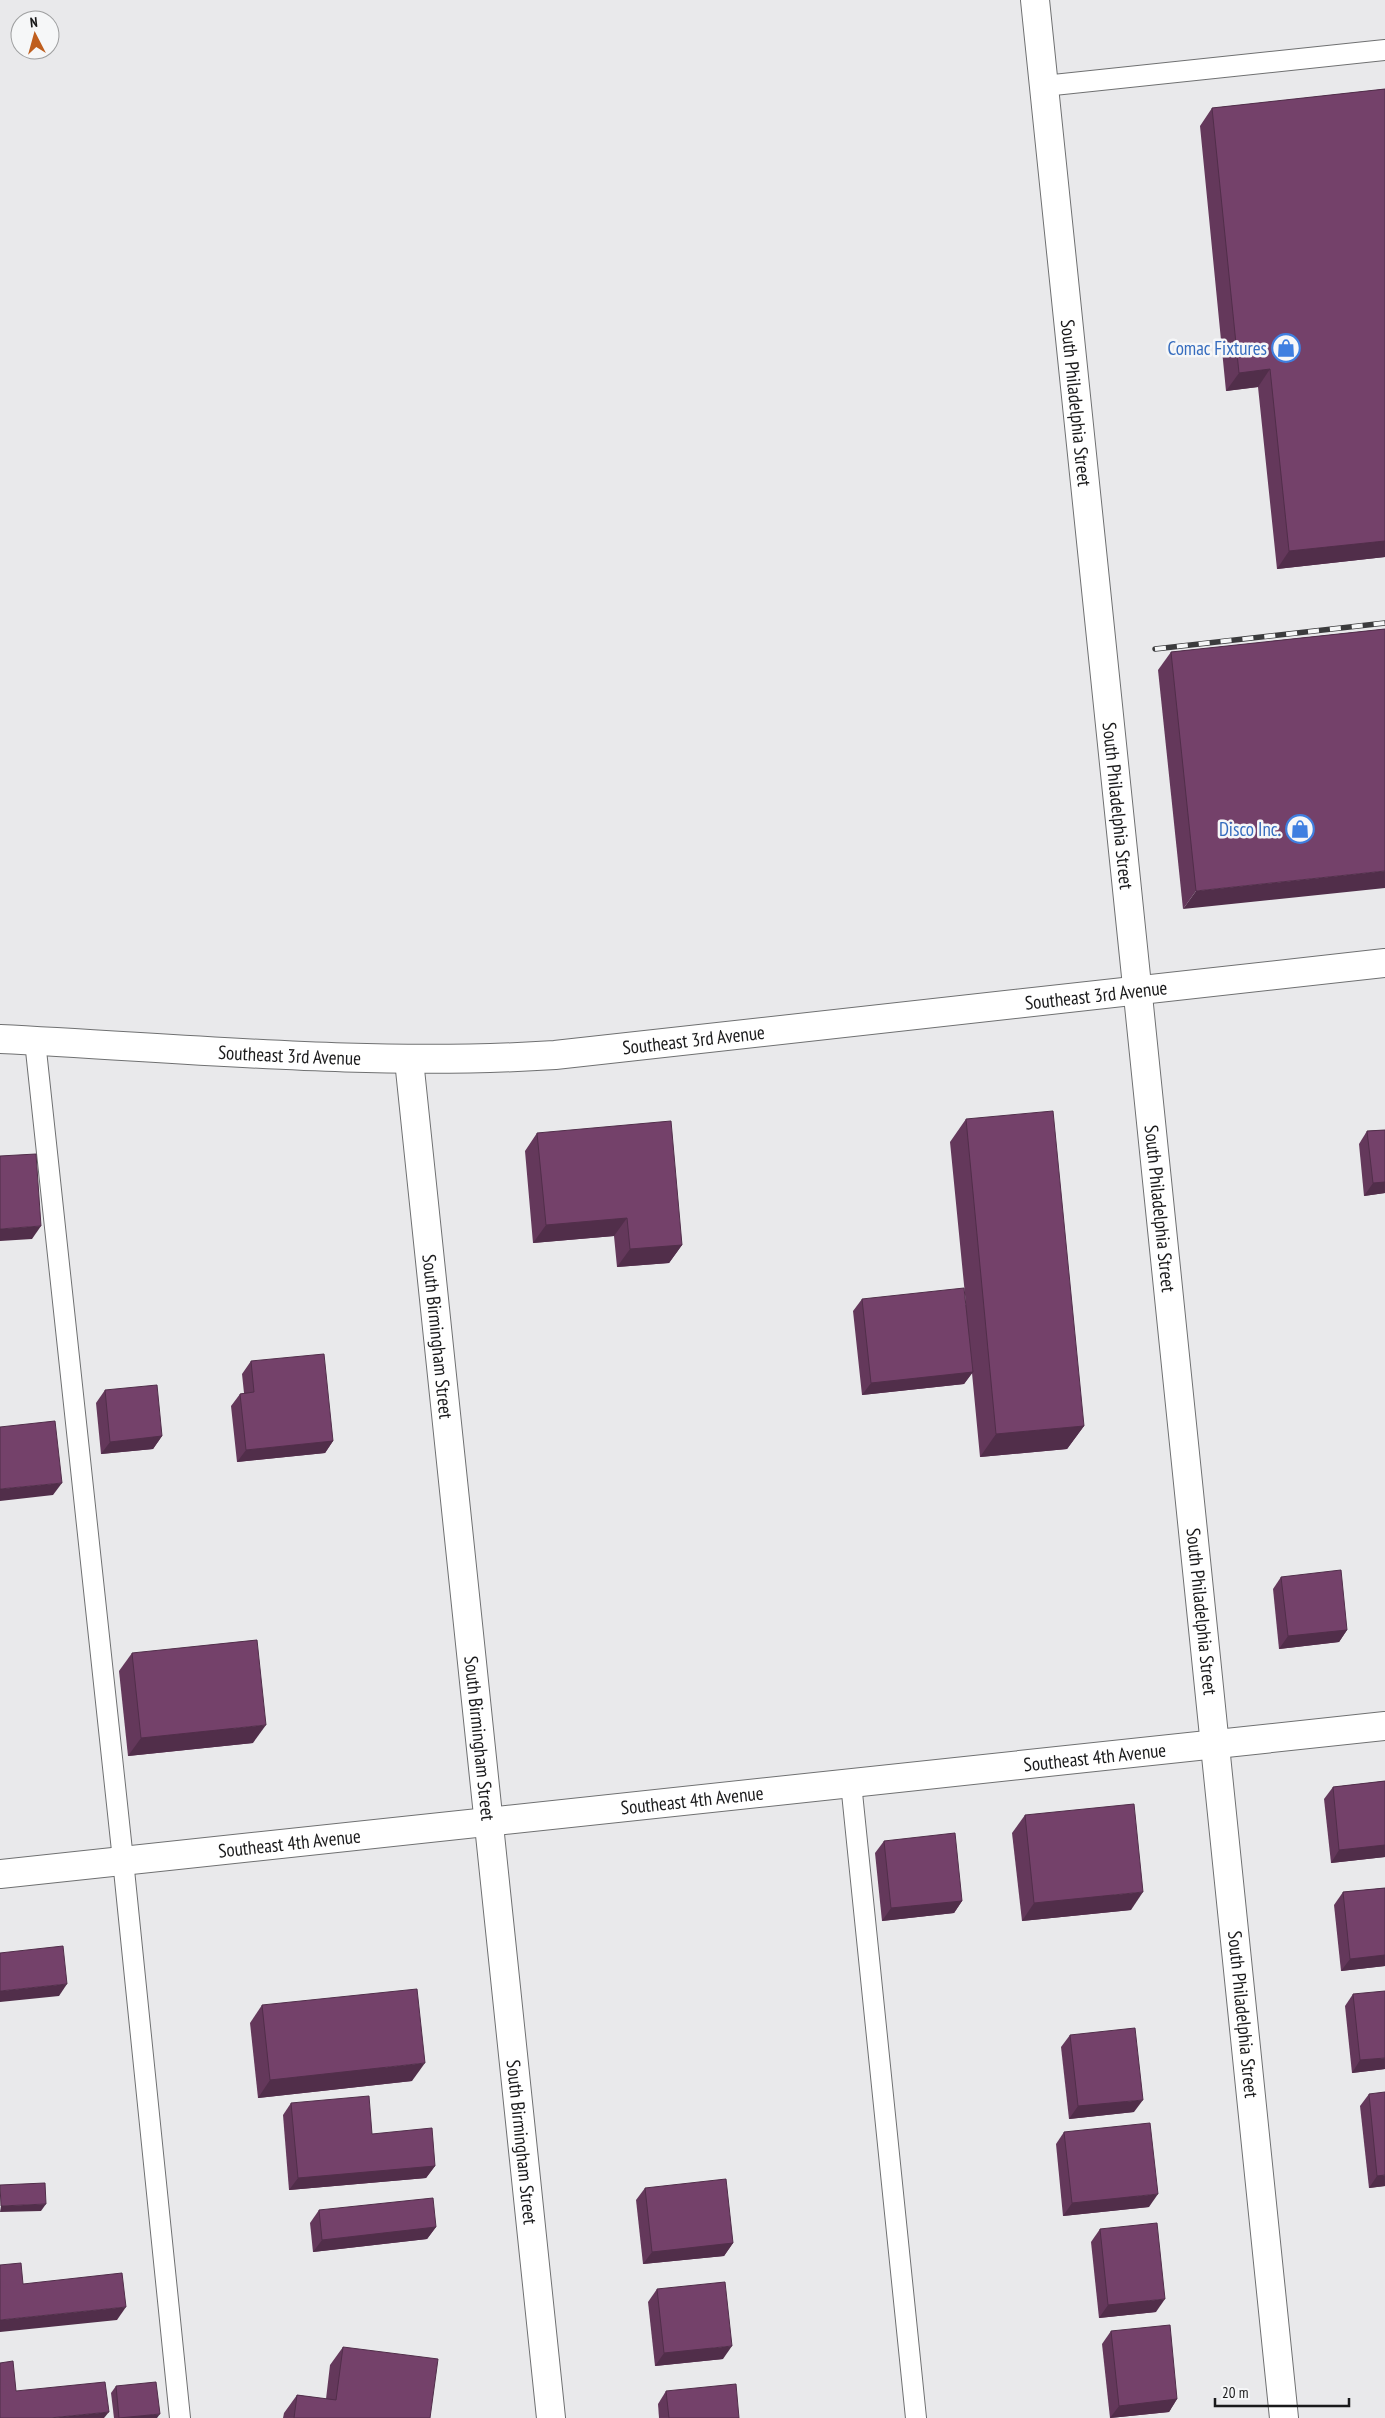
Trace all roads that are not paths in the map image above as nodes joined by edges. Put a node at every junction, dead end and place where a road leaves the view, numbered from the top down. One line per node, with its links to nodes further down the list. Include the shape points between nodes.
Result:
1 (1035, 0): 3 (street, South Philadelphia Street)
2 (1385, 50): 3 (lane)
3 (1044, 86): 5 (street, South Philadelphia Street)
4 (1385, 963): 5 (street, Southeast 3rd Avenue)
5 (1136, 991): 8 (street, Southeast 3rd Avenue, via 555,1055); 10 (street, South Philadelphia Street)
6 (0, 1039): 7 (street, Southeast 3rd Avenue)
7 (35, 1041): 8 (street, Southeast 3rd Avenue); 13 (lane)
8 (409, 1060): 12 (street, South Birmingham Street)
9 (1385, 1726): 10 (street, Southeast 4th Avenue)
10 (1217, 1744): 11 (street, Southeast 4th Avenue); 18 (street, South Philadelphia Street)
11 (851, 1783): 12 (street, Southeast 4th Avenue); 17 (lane)
12 (488, 1821): 13 (street, Southeast 4th Avenue); 16 (street, South Birmingham Street)
13 (123, 1860): 14 (street, Southeast 4th Avenue); 15 (lane)
14 (0, 1874)
15 (180, 2418)
16 (551, 2418)
17 (916, 2418)
18 (1284, 2418)

